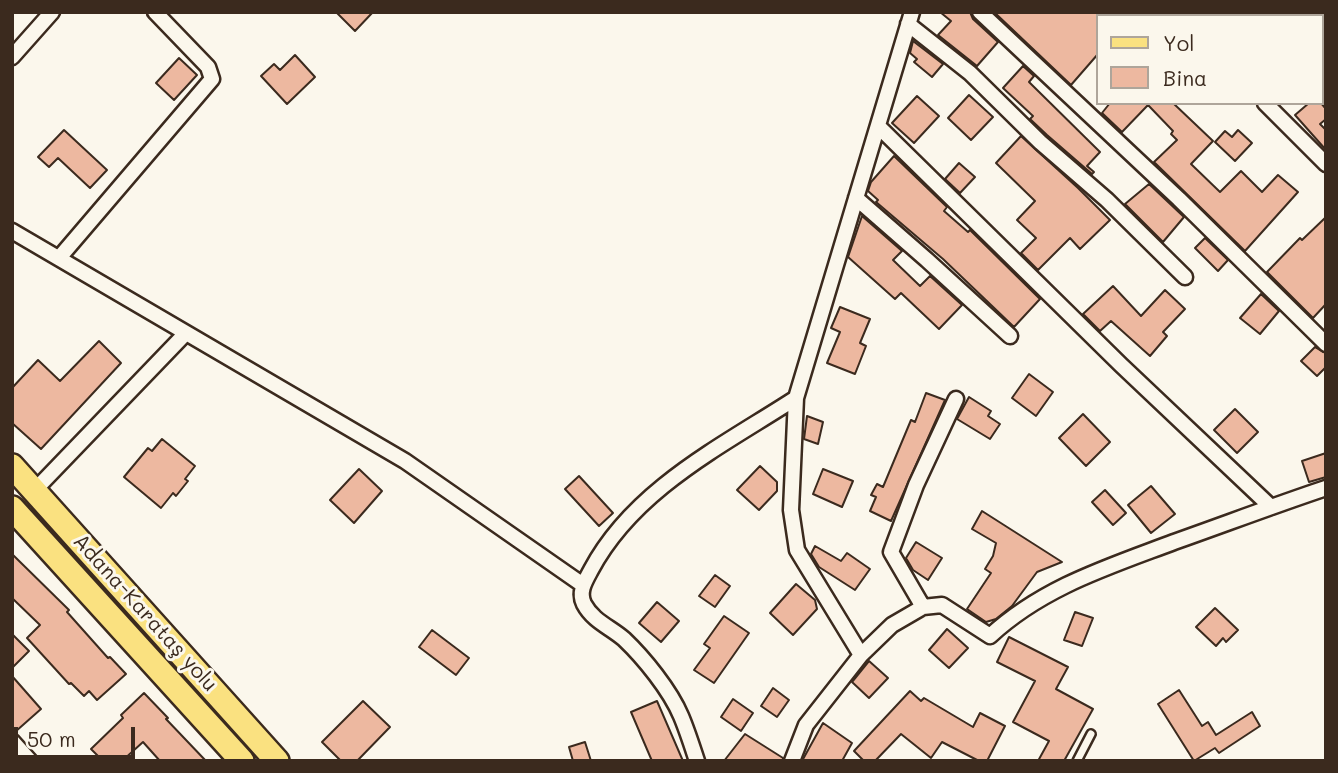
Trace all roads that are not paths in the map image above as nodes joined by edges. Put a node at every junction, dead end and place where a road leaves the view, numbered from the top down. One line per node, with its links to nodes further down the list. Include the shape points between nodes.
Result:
1 (52, 12): 5 (street)
2 (155, 12): 11 (street, via 208,67 212,79)
3 (980, 12): 15 (street)
4 (910, 18): 7 (street); 12 (street)
5 (12, 57)
6 (1267, 105): 8 (street)
7 (877, 126): 9 (street); 21 (street)
8 (1326, 164)
9 (856, 198): 14 (street); 16 (street)
10 (12, 231): 11 (street)
11 (59, 258): 13 (street)
12 (1185, 277)
13 (186, 333): 20 (street); 23 (street, via 405,461)
14 (1010, 336)
15 (1326, 344)
16 (796, 398): 23 (street, via 675,477 636,509 604,546); 25 (street, via 791,510 797,550)
17 (956, 399): 24 (street, via 891,552)
18 (12, 466): 20 (main road, Adana-Karataş yolu)
19 (1326, 488): 21 (street)
20 (34, 490): 30 (main road, Adana-Karataş yolu)
21 (1271, 507): 24 (street, via 1099,570 1040,598 990,636 942,605)
22 (12, 508): 29 (main road, Adana-Karataş yolu)
23 (583, 585): 31 (street, via 583,601 592,616 623,639 652,670 680,713)
24 (923, 607): 25 (street, via 892,625)
25 (861, 654): 32 (street, via 806,725)
26 (1091, 734): 33 (lane)
27 (12, 741): 28 (street)
28 (30, 761)
29 (242, 761)
30 (277, 761)
31 (697, 761)
32 (792, 761)
33 (1077, 761)

